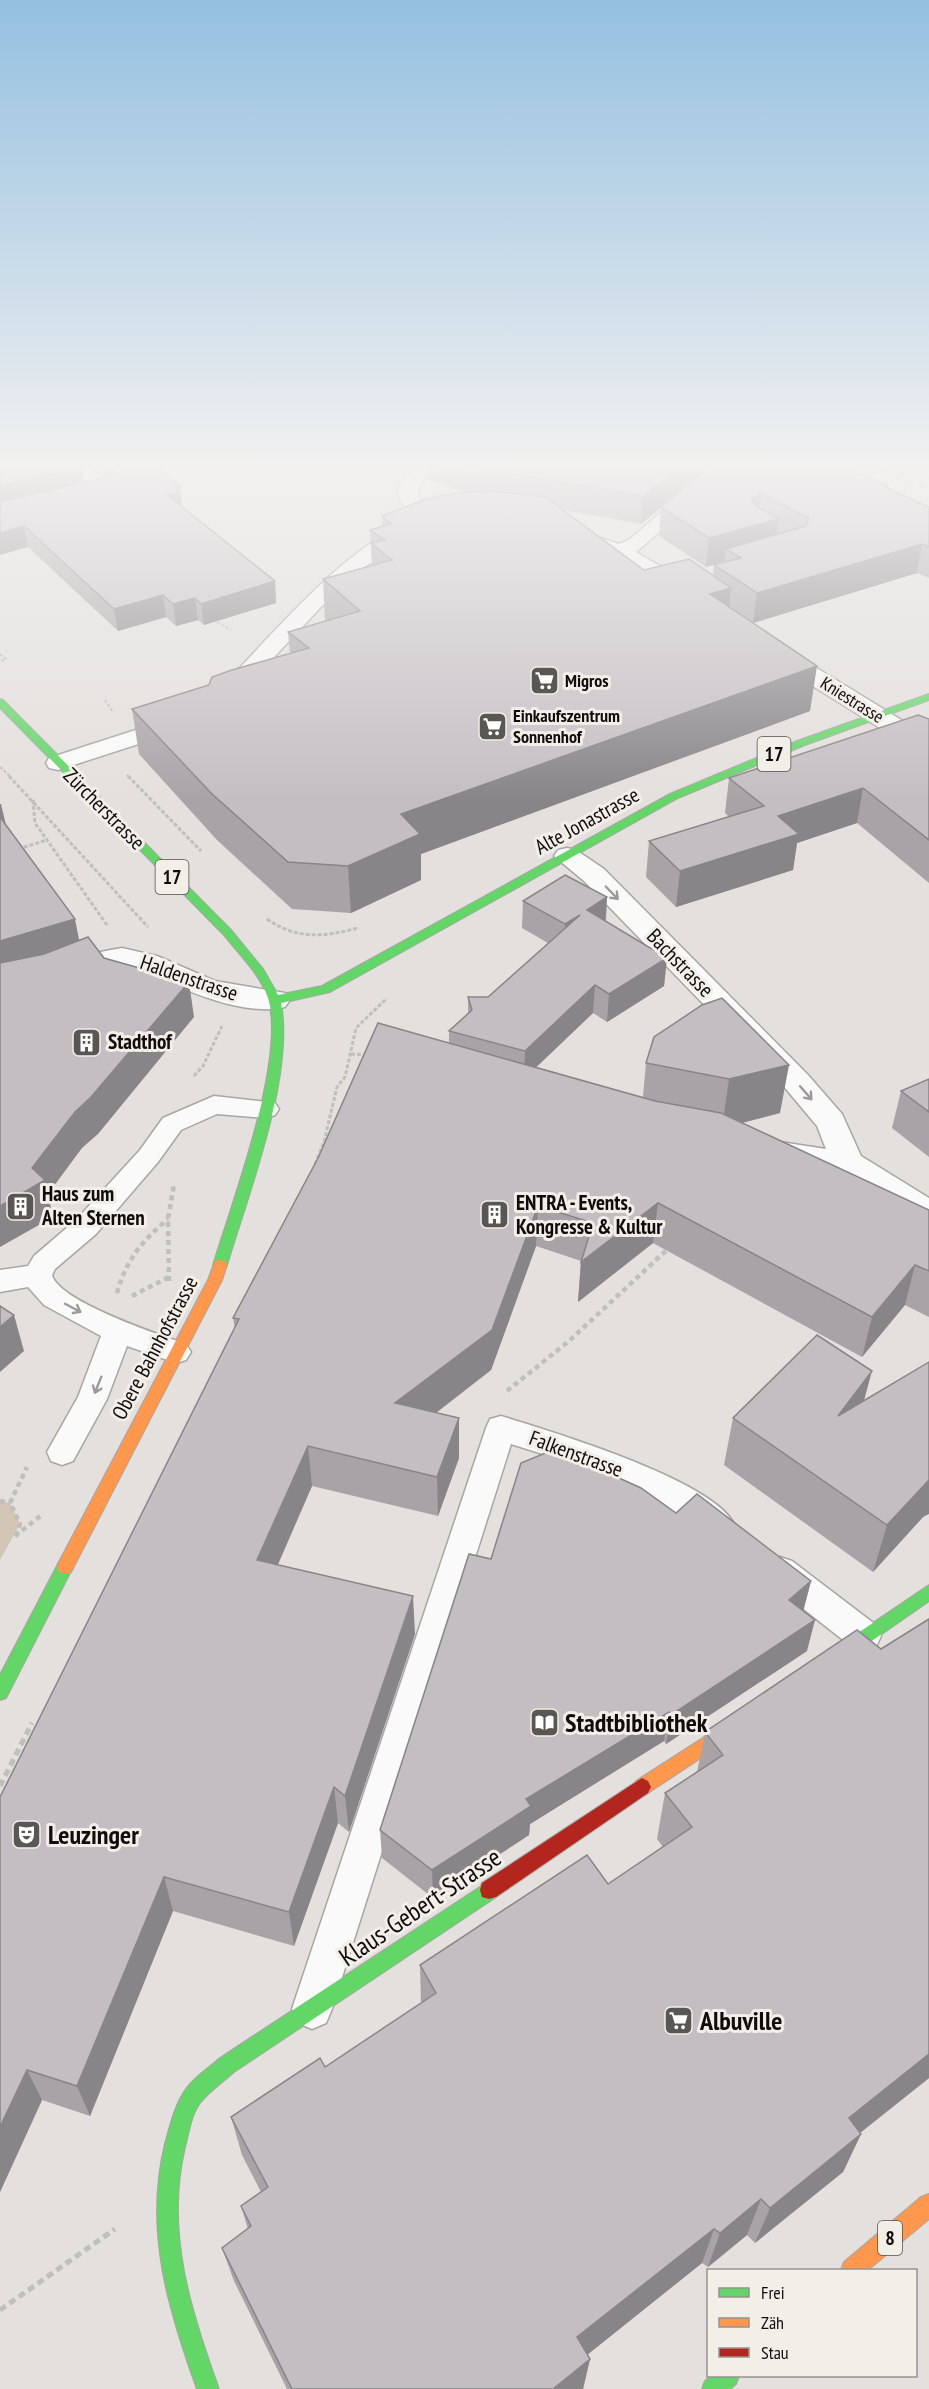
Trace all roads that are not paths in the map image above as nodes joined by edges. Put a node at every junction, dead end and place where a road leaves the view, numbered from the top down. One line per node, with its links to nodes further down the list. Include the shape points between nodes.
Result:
1 (338, 577): 11 (street, via 244,678 202,710 163,729)
2 (665, 577): 4 (street)
3 (697, 577): 4 (lane)
4 (676, 584): 5 (street)
5 (703, 602)
6 (755, 638): 9 (street, Kniestrasse)
7 (929, 697): 9 (main road, Alte Jonastrasse / 17)
8 (0, 702): 11 (main road, Zürcherstrasse / 17)
9 (876, 716): 10 (street, Kniestrasse); 12 (main road, Alte Jonastrasse / 17, via 674,796)
10 (929, 748)
11 (58, 763): 14 (main road, Zürcherstrasse / 17, via 227,932 259,971)
12 (567, 856): 14 (main road, Alte Jonastrasse / 17, via 326,989); 17 (street, Bachstrasse, one-way to 17, via 594,875 797,1082 831,1122)
13 (0, 990): 14 (street, Haldenstrasse, via 104,959 130,958 206,987)
14 (275, 1000): 15 (main road, Obere Bahnhofstrasse, via 278,1042)
15 (266, 1109): 19 (lane, via 214,1105 172,1124 86,1227 44,1263); 22 (main road, Obere Bahnhofstrasse, via 215,1280)
16 (744, 1146): 17 (street)
17 (848, 1163): 18 (street)
18 (929, 1214)
19 (38, 1275): 20 (lane); 21 (lane, one-way to 21, via 42,1287 68,1306)
20 (0, 1281)
21 (121, 1315): 22 (lane, via 144,1342); 23 (lane, one-way to 23, via 92,1400)
22 (176, 1352): 27 (main road, Obere Bahnhofstrasse)
23 (62, 1452)
24 (929, 1592): 25 (main road)
25 (864, 1636): 26 (main road); 29 (lane, Falkenstrasse, via 689,1502 648,1480 501,1428)
26 (816, 1670)
27 (0, 1692)
28 (757, 1711): 29 (main road, Klaus-Gebert-Strasse)
29 (312, 2009): 33 (main road, Klaus-Gebert-Strasse, via 227,2065 193,2096 172,2147 164,2194 169,2270 186,2332)
30 (929, 2205): 31 (main road, 8)
31 (854, 2269)
32 (728, 2377): 34 (main road)
33 (208, 2389)
34 (713, 2389)

